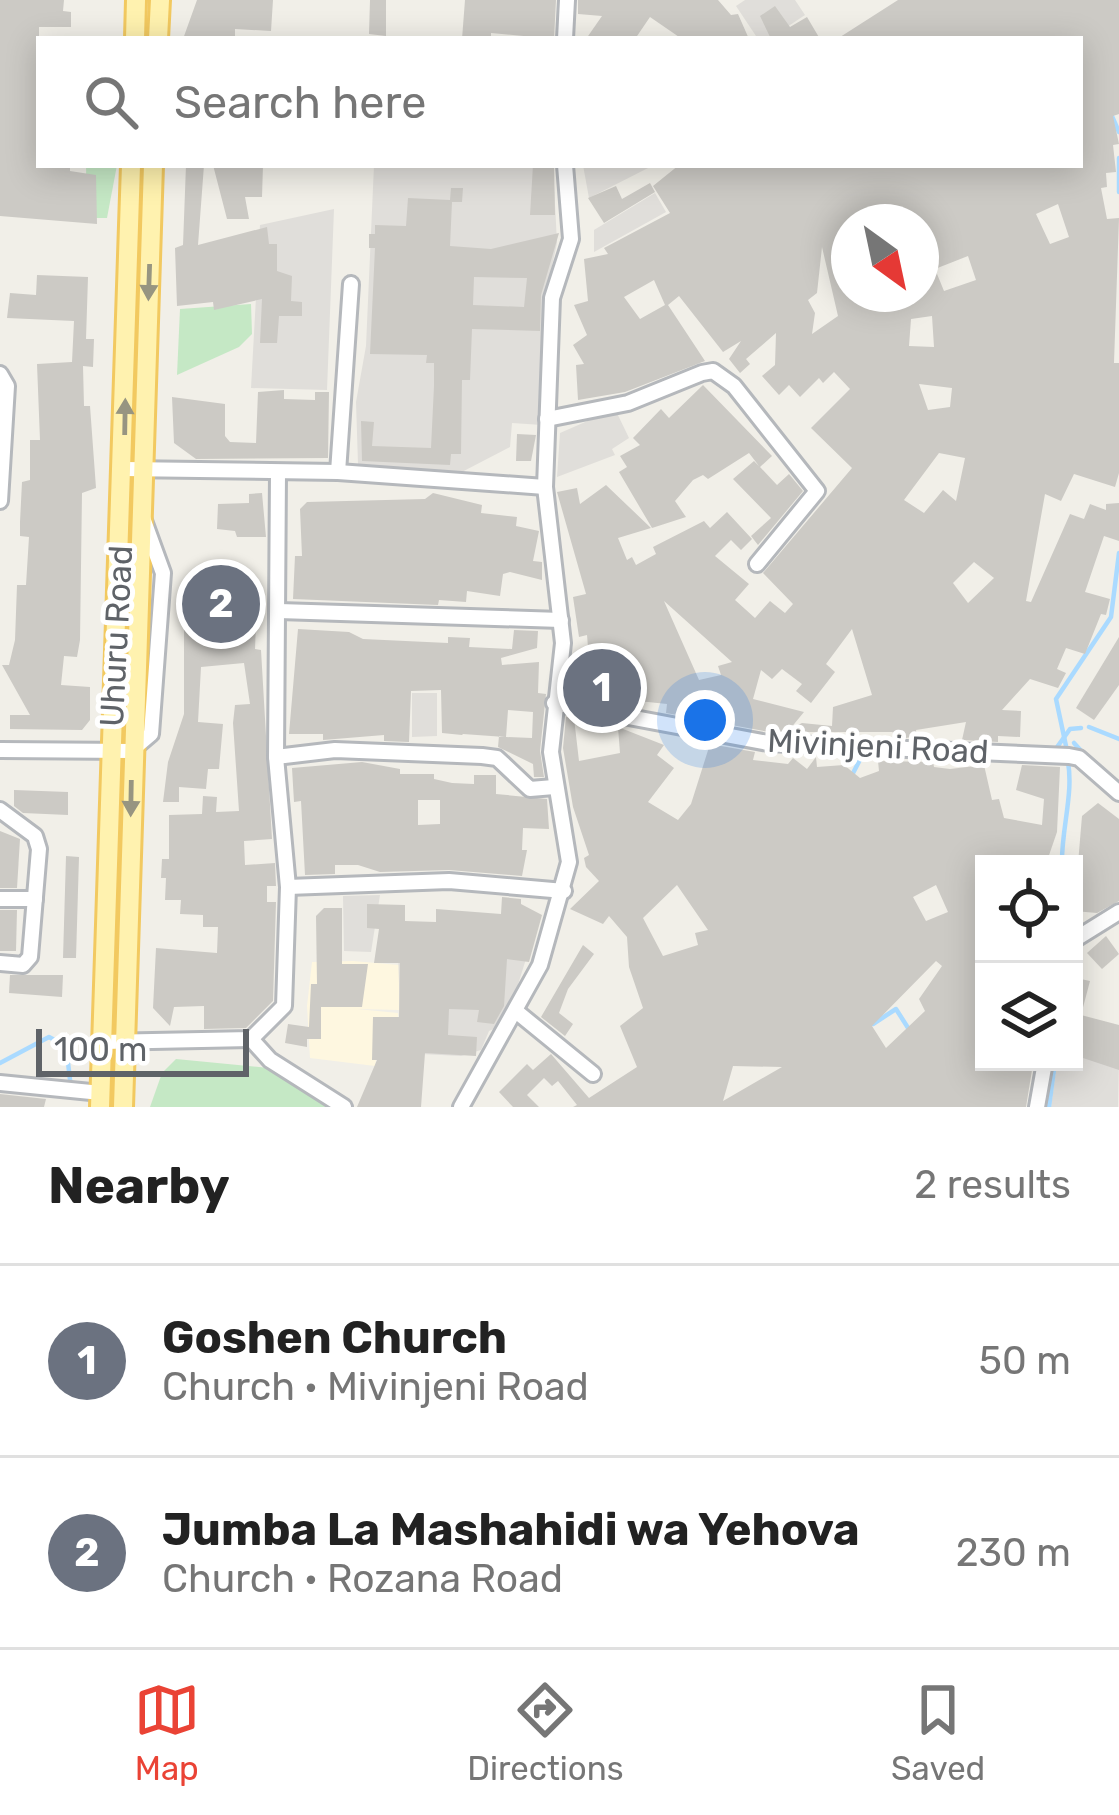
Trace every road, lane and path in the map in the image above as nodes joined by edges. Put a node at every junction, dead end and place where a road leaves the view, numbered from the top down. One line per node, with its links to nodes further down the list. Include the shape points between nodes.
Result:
1 (136, 0): 4 (main road)
2 (160, 0): 5 (main road)
3 (567, 0): 6 (street)
4 (135, 36)
5 (158, 36)
6 (565, 36)
7 (131, 168): 13 (main road, Uhuru Road, one-way to 7)
8 (153, 168): 13 (main road, Uhuru Road, one-way to 13)
9 (565, 168): 12 (street, via 571,239 552,298)
10 (351, 284): 14 (street)
11 (0, 374): 17 (street, via 7,386)
12 (547, 418): 16 (street); 19 (street, via 628,403 713,371 734,386 817,491)
13 (134, 469): 15 (street); 24 (main road, Uhuru Road); 24 (main road, Uhuru Road, via 142,515)
14 (338, 472): 15 (street); 16 (street)
15 (278, 473): 20 (street)
16 (545, 487): 21 (street)
17 (1, 488): 18 (street)
18 (0, 501)
19 (757, 564)
20 (279, 611): 21 (street); 25 (street)
21 (562, 620): 22 (street)
22 (554, 703): 26 (street); 27 (street, Mivinjeni Road, via 768,743 1069,756)
23 (0, 750): 24 (street)
24 (121, 750): 37 (main road, Uhuru Road, one-way to 37); 39 (main road, Uhuru Road)
25 (276, 757): 26 (street, via 356,750 482,756 497,758 530,789); 29 (street)
26 (554, 788): 30 (street, via 569,862)
27 (1119, 794)
28 (0, 810): 32 (street, via 35,836)
29 (288, 887): 30 (street, via 449,881); 38 (street, via 284,1006)
30 (564, 891): 36 (street)
31 (0, 899): 32 (street)
32 (35, 899): 35 (street, via 30,957 22,965)
33 (1119, 912): 34 (street)
34 (1083, 934)
35 (0, 962)
36 (517, 1012): 41 (street); 47 (street)
37 (127, 1040): 38 (street); 39 (street); 45 (main road, Uhuru Road)
38 (251, 1040): 46 (street)
39 (103, 1042): 44 (main road, Uhuru Road)
40 (1043, 1071): 48 (street)
41 (593, 1074)
42 (0, 1083): 43 (street)
43 (76, 1099): 44 (street)
44 (101, 1100)
45 (123, 1107)
46 (344, 1107)
47 (461, 1107)
48 (1037, 1107)

